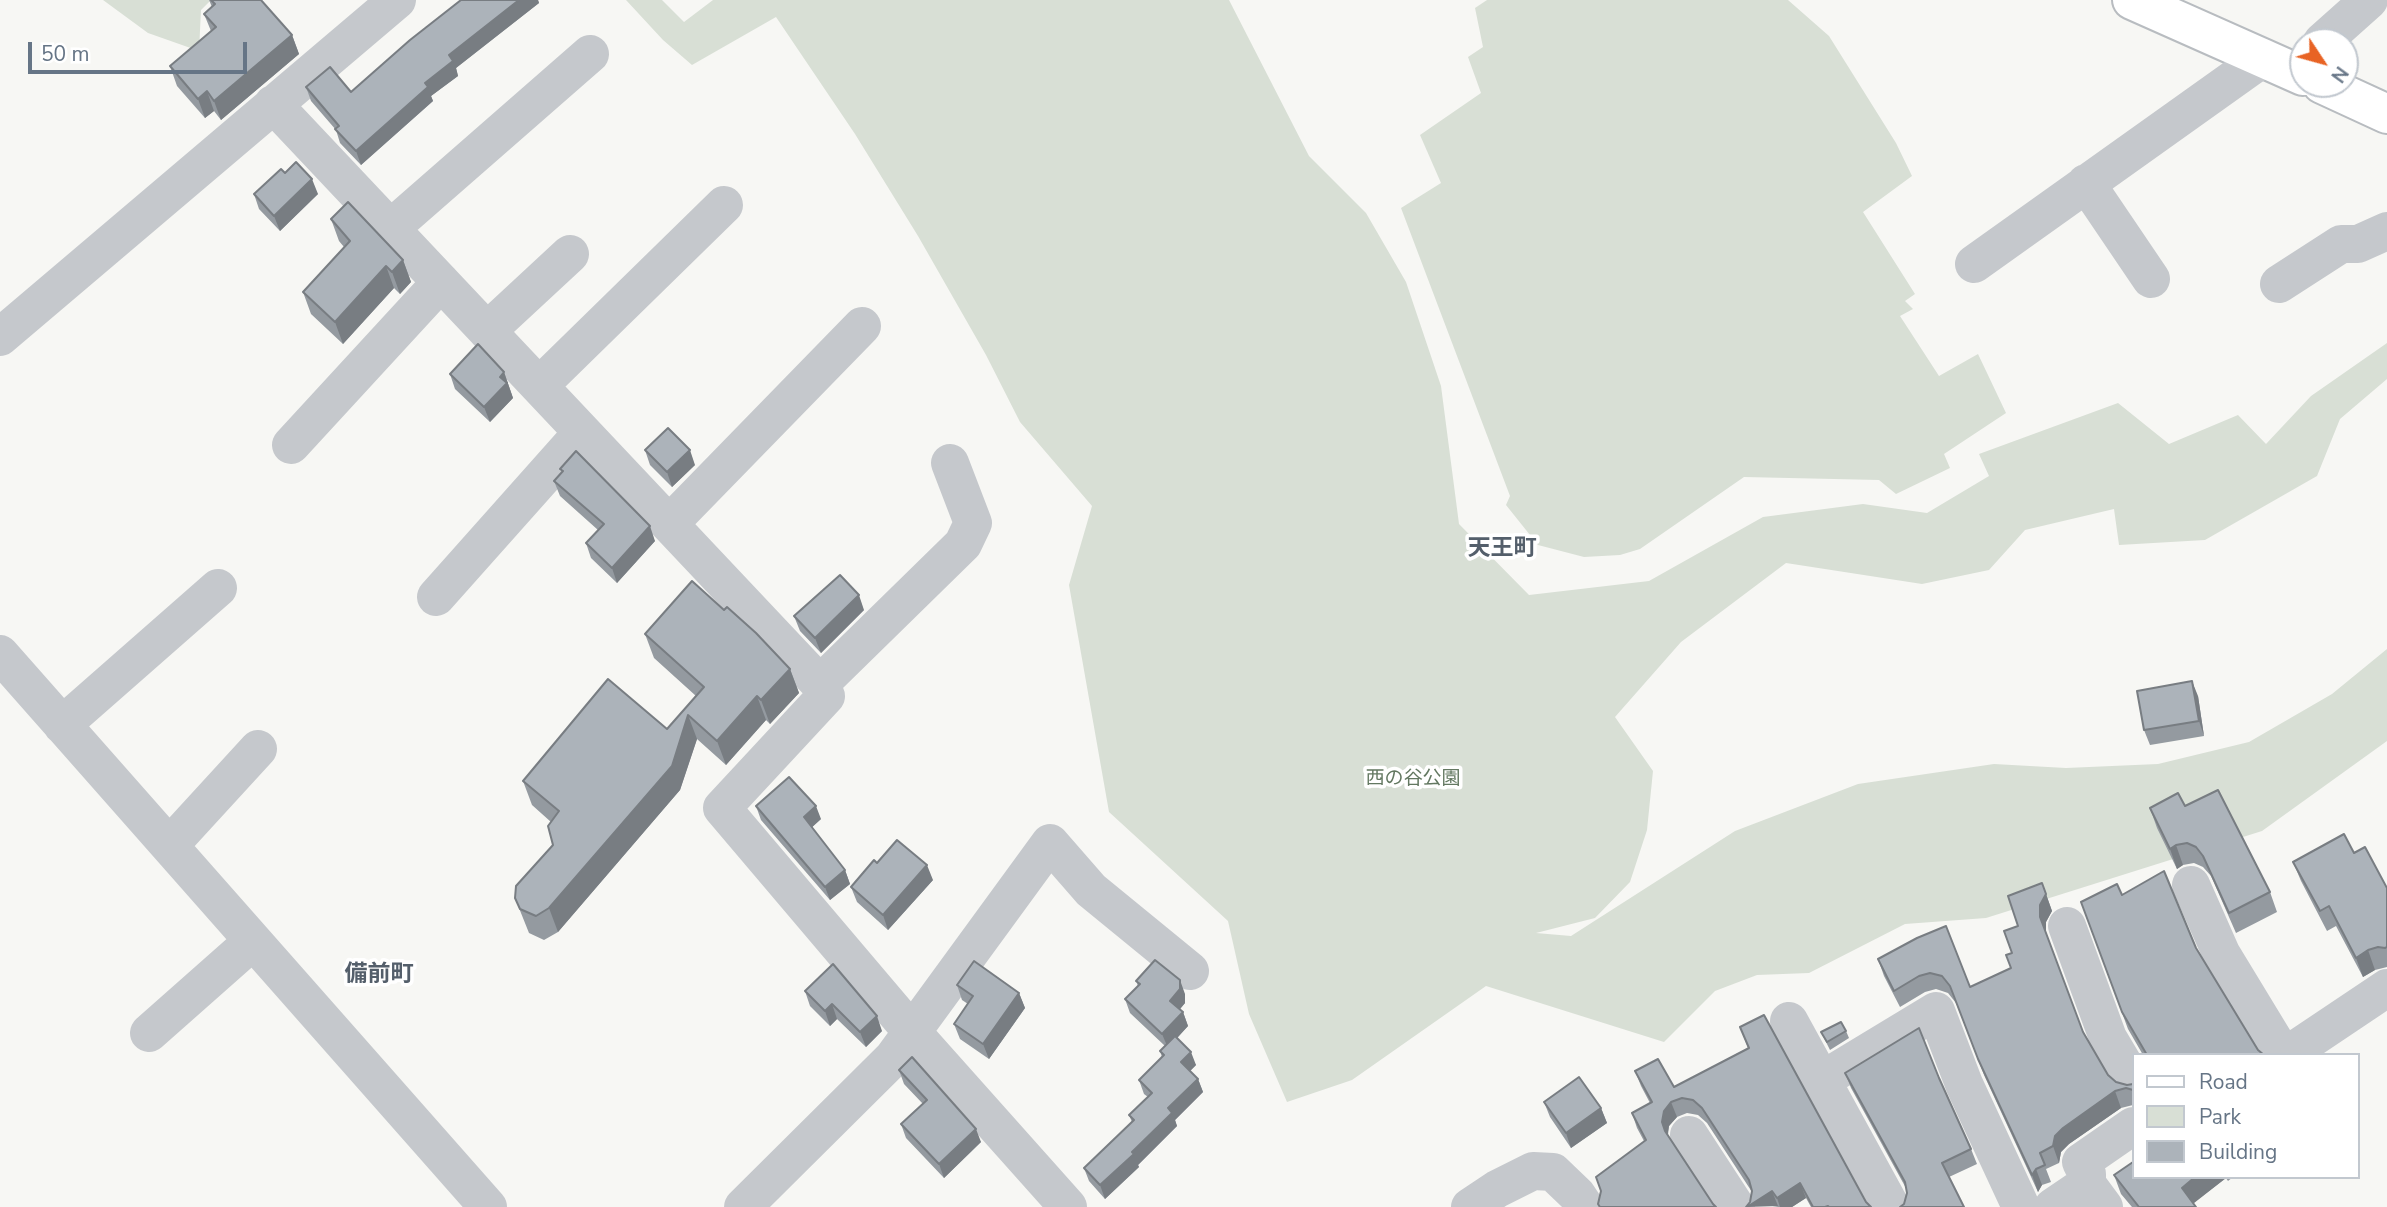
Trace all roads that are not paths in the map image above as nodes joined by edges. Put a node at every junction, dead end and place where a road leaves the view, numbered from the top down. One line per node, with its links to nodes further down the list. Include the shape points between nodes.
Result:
1 (397, 0): 9 (street)
2 (2132, 0): 6 (main road)
3 (2369, 0): 4 (street)
4 (2338, 28)
5 (590, 54): 13 (street)
6 (2289, 67)
7 (2289, 74): 11 (street)
8 (2354, 98): 10 (main road)
9 (274, 104): 13 (street); 22 (street)
10 (2387, 114)
11 (2086, 183): 16 (street); 17 (street)
12 (724, 205): 23 (street)
13 (391, 228): 18 (street)
14 (2387, 231): 19 (street, via 2358,244 2341,244)
15 (570, 254): 21 (street)
16 (1974, 264)
17 (2151, 279)
18 (441, 282): 21 (street); 25 (street)
19 (2279, 284)
20 (862, 326): 27 (street)
21 (487, 331): 23 (street)
22 (0, 337)
23 (540, 385): 24 (street)
24 (582, 433): 27 (street); 29 (street)
25 (291, 446)
26 (950, 463): 31 (street, via 973,523 963,544)
27 (670, 523): 31 (street)
28 (218, 588): 32 (street)
29 (436, 597)
30 (0, 654): 32 (street)
31 (820, 684): 41 (street, via 827,696 722,808)
32 (62, 725): 34 (street)
33 (258, 749): 34 (street)
34 (170, 845): 37 (street)
35 (2190, 885): 43 (street, via 2221,953)
36 (2067, 926): 45 (street, via 2108,1038)
37 (253, 941): 42 (street); 50 (street)
38 (1191, 971): 41 (street, via 1091,890 1049,843)
39 (2387, 988): 44 (street)
40 (1789, 1021): 46 (street)
41 (912, 1032): 51 (street, via 894,1058); 52 (street)
42 (149, 1033)
43 (2284, 1053)
44 (2288, 1053)
45 (2132, 1078)
46 (1822, 1080): 56 (street); 57 (street, via 1936,1011)
47 (2132, 1127): 49 (street, via 2081,1162)
48 (1689, 1135): 55 (street)
49 (2096, 1196): 58 (street)
50 (488, 1207)
51 (743, 1207)
52 (1068, 1207)
53 (1470, 1207): 54 (street, via 1534,1171 1553,1172)
54 (1585, 1207)
55 (1736, 1207)
56 (1891, 1207)
57 (2021, 1207)
58 (2053, 1207)

